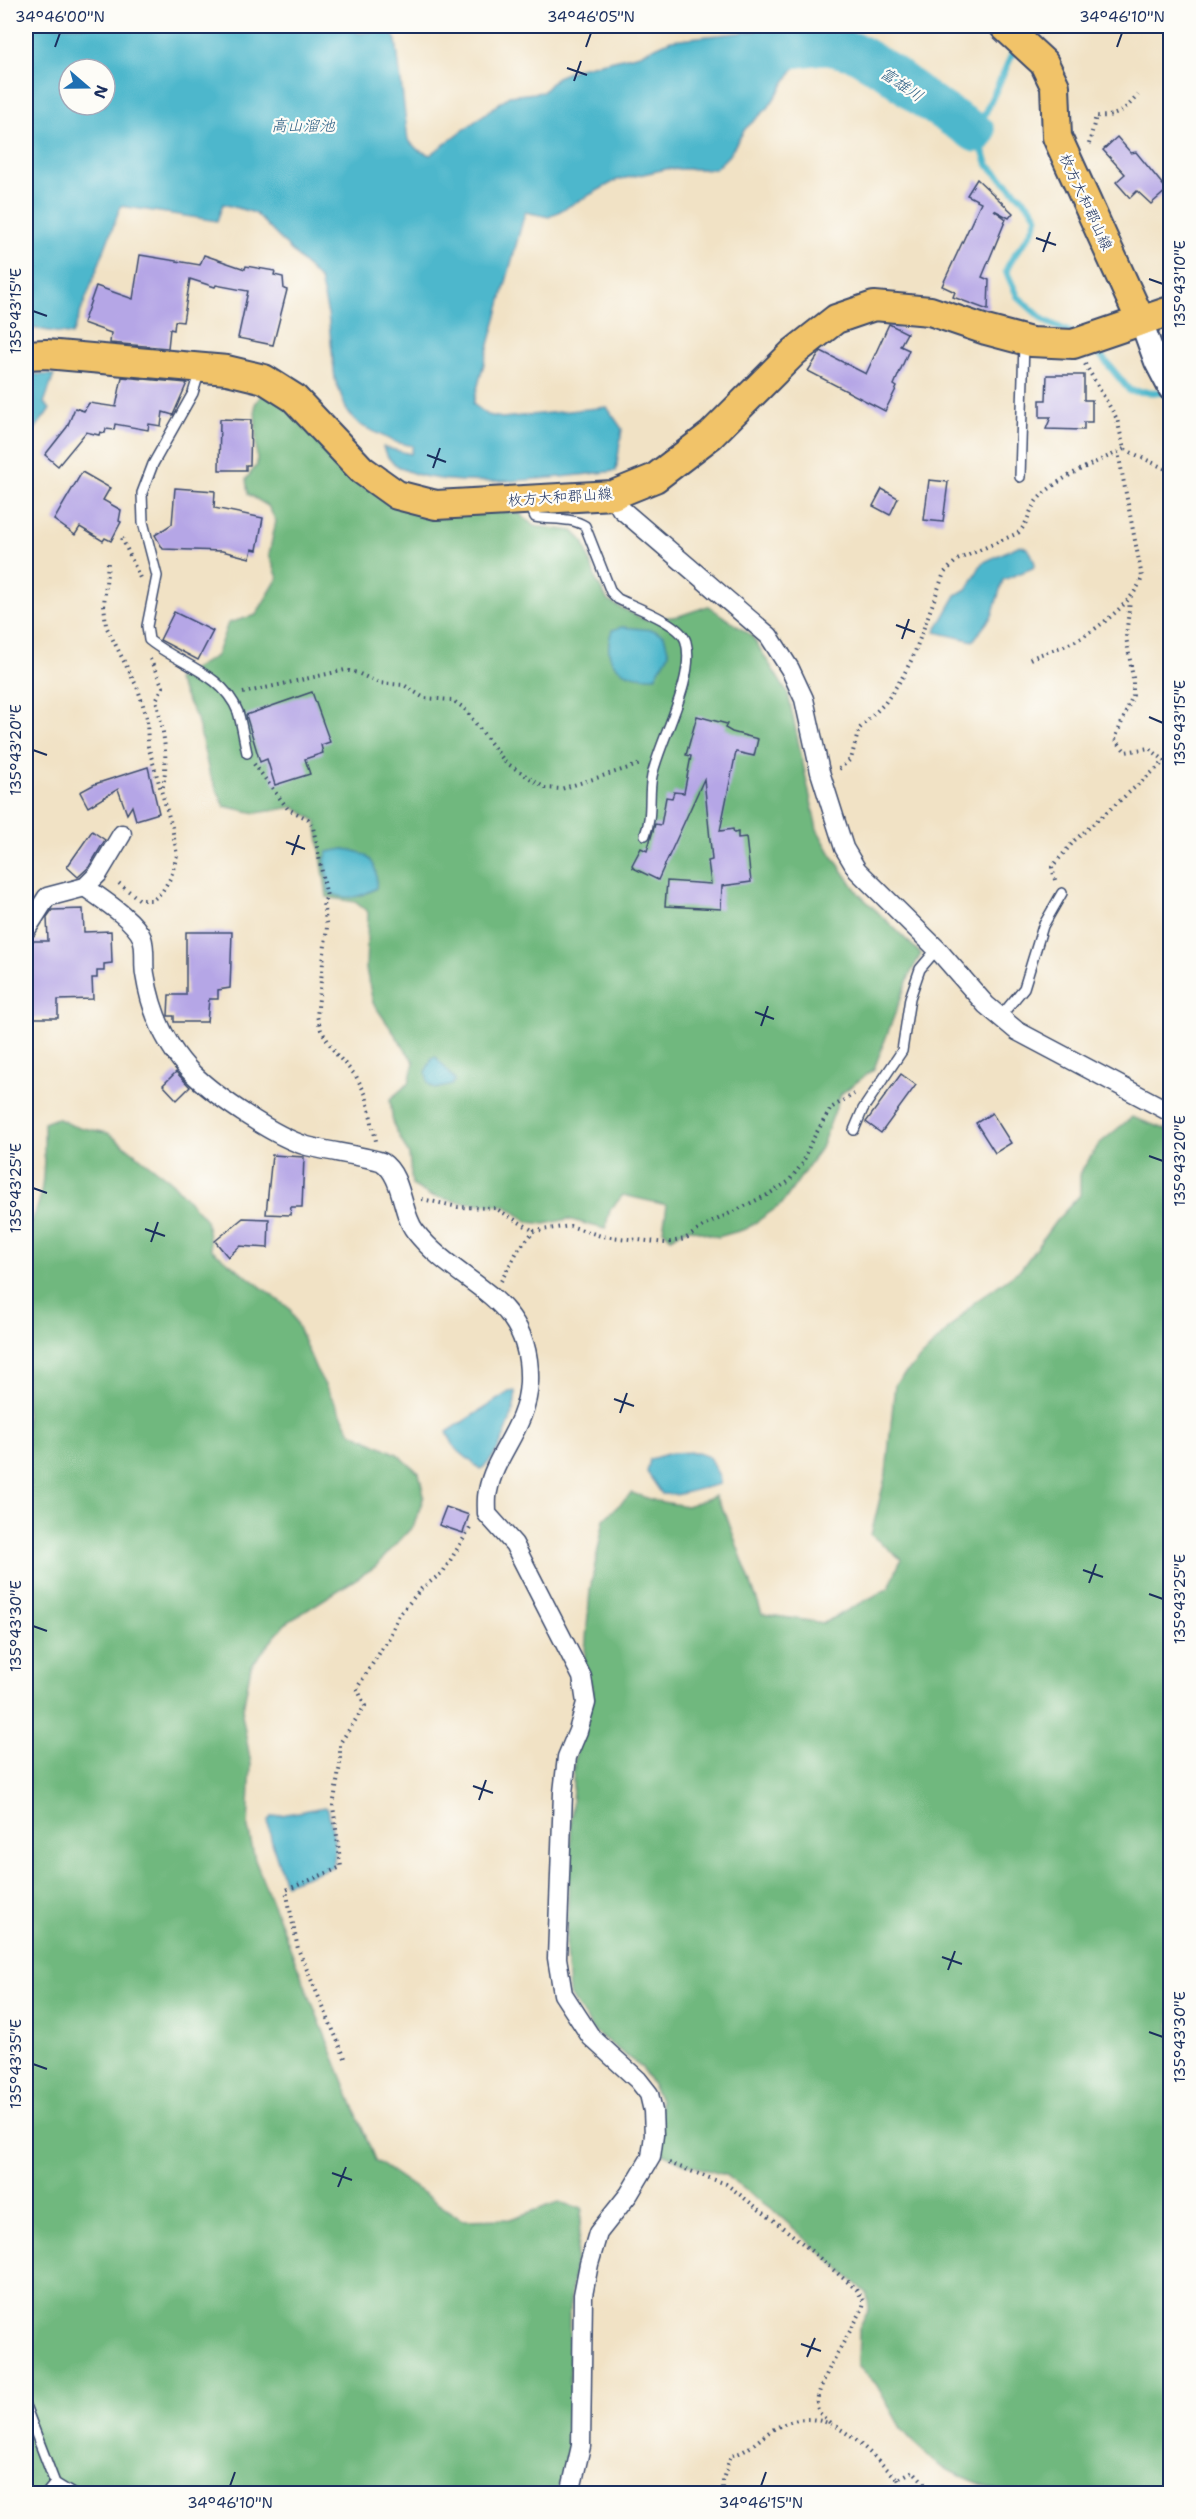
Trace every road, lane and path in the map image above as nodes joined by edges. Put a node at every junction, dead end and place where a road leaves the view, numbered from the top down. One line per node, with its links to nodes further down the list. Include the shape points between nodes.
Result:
1 (1004, 26): 5 (main road, 枚方大和郡山線, via 1044,63 1056,98 1057,136)
2 (1138, 95): 3 (path, via 1125,110 1109,117 1096,116)
3 (1089, 148)
4 (1170, 311): 5 (main road, 枚方大和郡山線)
5 (1141, 321): 7 (main road, 枚方大和郡山線); 10 (street)
6 (1024, 340): 7 (main road, 枚方大和郡山線); 14 (lane); 15 (main road, 枚方大和郡山線, via 930,311 874,306 836,319 794,352 711,435 655,478)
7 (1073, 344): 11 (path, via 1117,419)
8 (26, 355): 9 (main road, 枚方大和郡山線)
9 (200, 368): 16 (main road, 枚方大和郡山線, via 264,379 294,398 362,470 397,495 436,505); 19 (lane, via 193,393 153,464 142,493 143,522 157,576)
10 (1170, 389)
11 (1124, 449): 12 (path); 13 (path)
12 (1118, 452): 20 (path, via 1142,577); 26 (path, via 1040,497 1018,532 957,560 944,573 902,678 885,703 859,729 851,759 843,769)
13 (1170, 471)
14 (1020, 477)
15 (613, 495): 16 (main road, 枚方大和郡山線); 26 (street, via 621,509 769,636 804,699)
16 (528, 500): 25 (lane, via 535,517 576,520 585,526 611,592 678,629 686,642 678,702)
17 (122, 537): 19 (path, via 145,588)
18 (108, 563): 27 (path, via 106,626 138,689 147,718 148,746)
19 (155, 596): 21 (lane, via 147,626)
20 (1130, 601): 22 (path, via 1079,639); 32 (path, via 1126,637 1133,695 1115,739 1126,752 1149,748 1165,761 1075,840 1052,867)
21 (149, 640): 23 (lane, via 195,668); 27 (path, via 150,662 163,687 156,700 165,751)
22 (1030, 658)
23 (228, 697): 24 (lane, via 237,711); 25 (path, via 345,670 378,683 404,685 424,698 452,700 464,708 505,762 545,788 561,789)
24 (248, 753): 39 (path, via 288,809 308,819 313,827 327,897 323,903 327,927 317,1016 321,1030 366,1095)
25 (657, 759): 29 (lane, via 651,778 651,820)
26 (820, 772): 34 (street, via 844,848 857,870)
27 (162, 792): 30 (path, via 177,855 162,892 153,900 140,900 122,884)
28 (122, 834): 30 (street)
29 (645, 835)
30 (98, 874): 31 (street)
31 (85, 887): 33 (street, via 47,897); 39 (street, via 142,937 145,975 157,1020 169,1047 194,1075 268,1128 305,1145)
32 (1062, 893): 35 (lane, via 1043,926 1024,988)
33 (26, 930)
34 (937, 949): 35 (street); 36 (lane, via 920,969 910,998 902,1051)
35 (1000, 1017): 37 (street, via 1017,1031)
36 (886, 1076): 38 (lane, via 863,1109); 41 (path, via 831,1108 803,1163 788,1182 685,1239 666,1243 626,1240 570,1226)
37 (1170, 1112)
38 (855, 1130)
39 (382, 1162): 40 (street)
40 (399, 1192): 41 (path, via 441,1204 495,1208); 42 (street, via 413,1229 439,1259)
41 (534, 1231): 42 (path, via 508,1264)
42 (494, 1299): 43 (street, via 505,1307 520,1329 529,1382 518,1427 488,1491)
43 (487, 1514): 44 (path, via 473,1524 444,1572 421,1589 399,1615 357,1688 365,1706 340,1743 333,1806 341,1867 286,1890 298,1949); 45 (street, via 514,1544 582,1677 586,1702 567,1757 563,1792 557,1958 563,1994 575,2016 649,2094 654,2135)
44 (345, 2058)
45 (651, 2157): 47 (path, via 726,2184 857,2290 864,2301 862,2310 816,2403 818,2412); 52 (street, via 629,2194 598,2232 589,2264 583,2295 581,2446)
46 (26, 2408): 49 (lane)
47 (830, 2423): 48 (path); 53 (path, via 813,2418 786,2424 740,2454 731,2455)
48 (898, 2479): 54 (path); 55 (path, via 913,2471)
49 (55, 2483): 50 (lane); 51 (lane)
50 (46, 2493)
51 (73, 2493)
52 (570, 2493)
53 (723, 2493)
54 (906, 2493)
55 (935, 2493)

